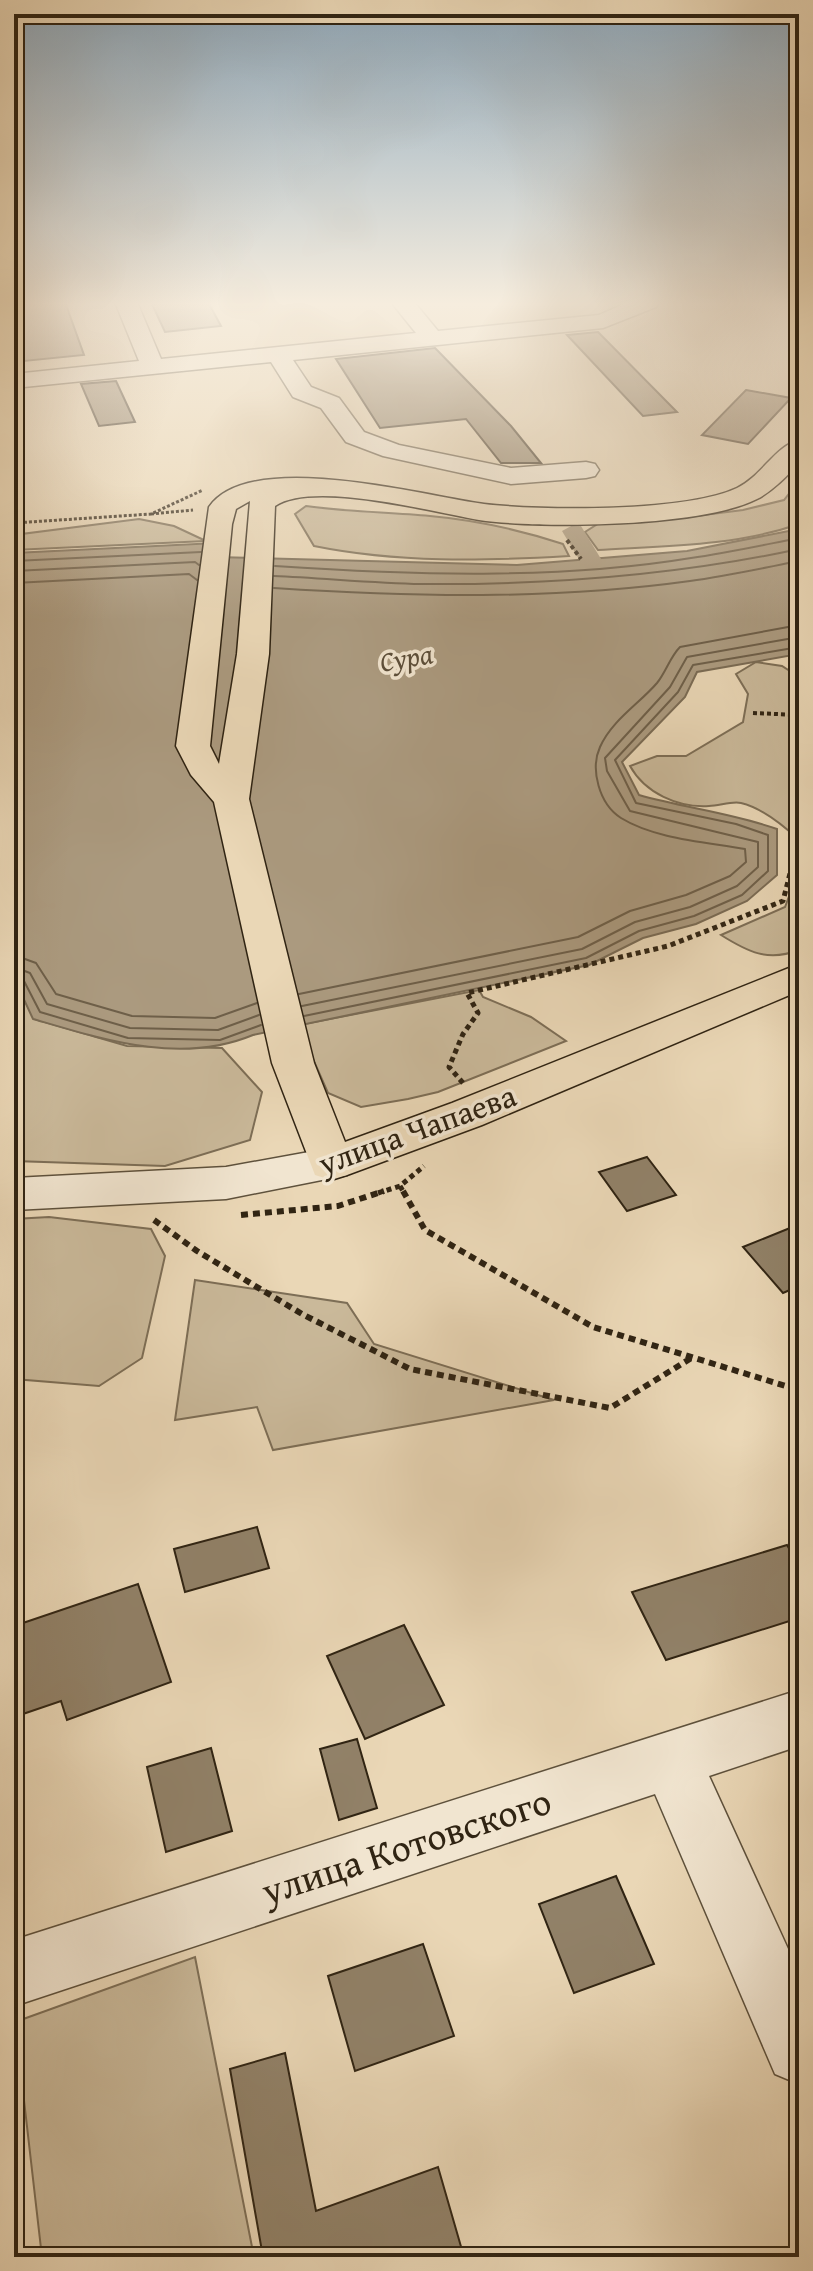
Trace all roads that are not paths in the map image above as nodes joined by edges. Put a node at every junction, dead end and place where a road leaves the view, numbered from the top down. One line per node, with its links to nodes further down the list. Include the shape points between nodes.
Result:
1 (334, 408): 3 (street, via 355,437 392,451 511,476)
2 (799, 448): 4 (main road, via 762,484 742,495 626,512 509,515)
3 (586, 470)
4 (320, 487): 5 (main road, via 289,490 262,503 253,654); 5 (main road, via 248,490 207,517 193,746 208,775)
5 (231, 799): 7 (main road, via 293,1063)
6 (799, 976): 7 (main road, улица Чапаева, via 467,1114)
7 (331, 1164): 8 (street, улица Чапаева, via 226,1183)
8 (14, 1194)
9 (799, 1718): 10 (street, улица Котовского)
10 (671, 1759): 11 (street, улица Котовского); 12 (street)
11 (14, 1973)
12 (799, 2050)

